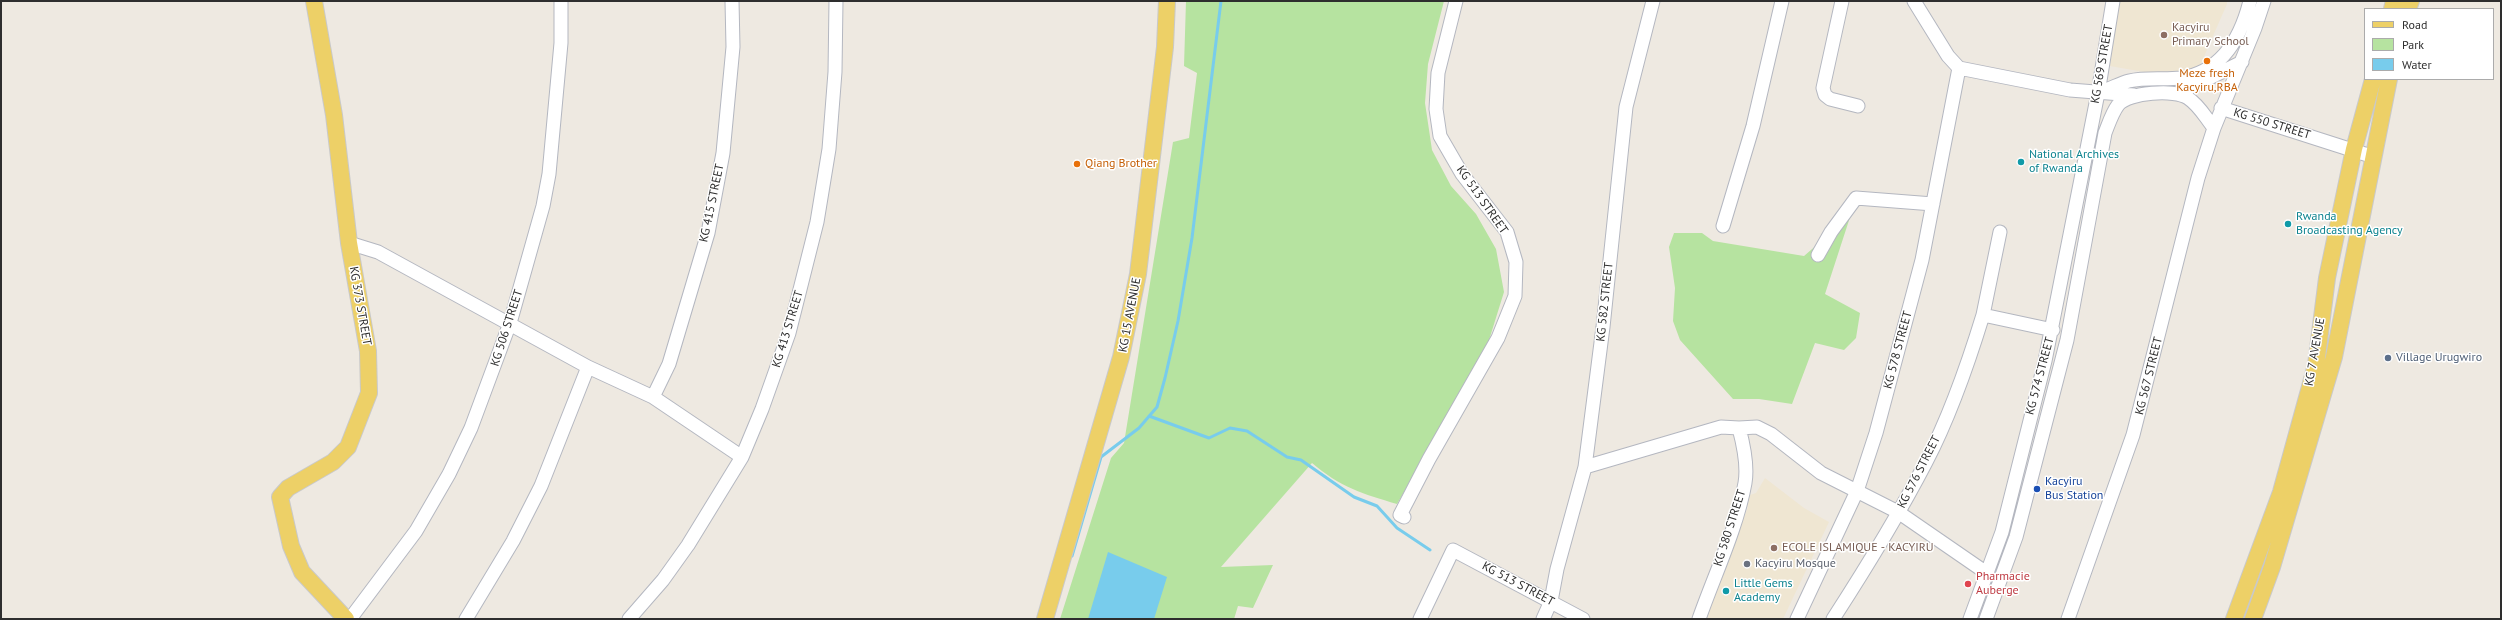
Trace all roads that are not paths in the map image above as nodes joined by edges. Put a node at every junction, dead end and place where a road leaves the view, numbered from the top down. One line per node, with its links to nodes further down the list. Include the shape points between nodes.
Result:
1 (314, 1): 31 (main road, KG 373 STREET, via 334,115)
2 (561, 1): 34 (street, KG 506 STREET, via 561,43 549,174 543,206)
3 (732, 1): 37 (street, KG 415 STREET, via 733,47 723,153 708,232 669,364)
4 (836, 1): 41 (street, KG 413 STREET, via 829,149 817,222 789,333)
5 (1167, 1): 55 (main road, KG 15 AVENUE, via 1165,47 1138,274 1121,357)
6 (1456, 1): 45 (street, KG 513 STREET, via 1438,73 1436,109 1440,136 1462,174 1507,232 1516,262 1515,296 1498,338 1400,515)
7 (1653, 1): 42 (street, KG 582 STREET, via 1626,107 1603,327)
8 (1782, 1): 29 (street, via 1753,126)
9 (1842, 1): 21 (street, via 1823,88 1825,96 1830,99)
10 (1914, 1): 15 (street, via 1948,56)
11 (2113, 1): 18 (street, KG 569 STREET)
12 (2250, 1): 18 (street, via 2242,29 2234,44 2215,64 2192,76 2130,81)
13 (2264, 1): 14 (street)
14 (2242, 62): 19 (street); 22 (street)
15 (1959, 68): 18 (street, via 2070,90); 28 (street, KG 578 STREET)
16 (2372, 80): 26 (main road, KG 7 AVENUE)
17 (2389, 80): 27 (main road, KG 7 AVENUE)
18 (2098, 93): 20 (street); 23 (street, KG 569 STREET); 25 (street)
19 (2179, 93): 20 (street); 24 (street, via 2200,108)
20 (2140, 95): 25 (street, via 2126,99 2113,114)
21 (1858, 106)
22 (2222, 108): 24 (street, KG 550 STREET); 26 (street, KG 550 STREET)
23 (2091, 127): 35 (street, KG 574 STREET)
24 (2214, 128): 64 (street, KG 567 STREET, via 2198,178 2133,435)
25 (2105, 133): 39 (street, via 2067,340)
26 (2354, 149): 27 (street, KG 550 STREET); 46 (main road, KG 7 AVENUE, via 2327,278 2316,365)
27 (2374, 157): 46 (main road, KG 7 AVENUE, via 2334,357)
28 (1933, 204): 32 (street, via 1856,198); 43 (street, KG 578 STREET, via 1922,260 1876,433)
29 (1723, 226)
30 (2000, 232): 33 (street, KG 576 STREET)
31 (349, 243): 34 (street, via 378,252); 51 (main road, KG 373 STREET, via 368,351 369,393 348,447 333,462 288,488 280,497 291,546 302,572)
32 (1818, 255)
33 (1983, 315): 35 (street); 44 (street, KG 576 STREET, via 1967,364 1927,461)
34 (510, 323): 36 (street); 52 (street, KG 506 STREET, via 471,428 449,474 416,531)
35 (2052, 330): 38 (street, KG 574 STREET)
36 (588, 367): 37 (street); 53 (street, via 541,486 513,541)
37 (653, 396): 41 (street)
38 (2032, 406): 39 (street); 47 (street, KG 574 STREET)
39 (2048, 409): 48 (street)
40 (1739, 428): 42 (street, via 1720,427); 43 (street, via 1757,426 1821,473); 59 (street, KG 580 STREET, via 1746,481)
41 (742, 457): 54 (street, KG 413 STREET, via 684,551)
42 (1584, 468): 50 (street, KG 582 STREET, via 1556,569)
43 (1857, 491): 44 (street); 60 (street, KG 578 STREET)
44 (1898, 512): 49 (street); 61 (street, KG 576 STREET)
45 (1404, 517)
46 (2277, 526): 65 (main road, KG 7 AVENUE); 66 (main road, KG 7 AVENUE, via 2272,568)
47 (2002, 532): 48 (street); 49 (street, KG 574 STREET)
48 (2016, 537): 63 (street)
49 (1988, 574): 62 (street, KG 574 STREET)
50 (1551, 601): 56 (street, KG 513 STREET, via 1453,550); 57 (street, KG 582 STREET); 58 (street, KG 513 STREET)
51 (346, 619)
52 (350, 619)
53 (466, 619)
54 (629, 619)
55 (1045, 619)
56 (1420, 619)
57 (1543, 619)
58 (1582, 619)
59 (1699, 619)
60 (1797, 619)
61 (1833, 619)
62 (1970, 619)
63 (1986, 619)
64 (2068, 619)
65 (2234, 619)
66 (2252, 619)

